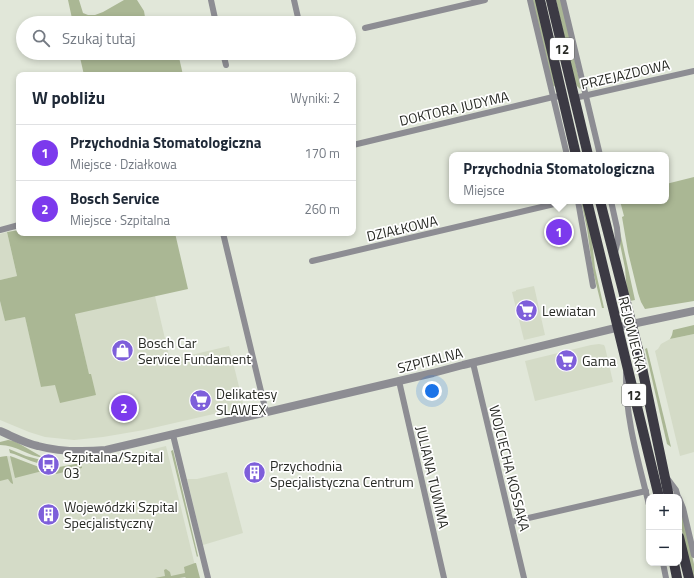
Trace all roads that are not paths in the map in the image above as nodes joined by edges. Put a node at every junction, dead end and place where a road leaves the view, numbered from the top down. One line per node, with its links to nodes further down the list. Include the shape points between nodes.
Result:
1 (211, 0): 8 (street)
2 (294, 0): 9 (street)
3 (485, 0): 10 (street)
4 (530, 0): 15 (street)
5 (540, 0): 15 (highway, 12)
6 (551, 0): 16 (highway, 12)
7 (563, 0): 14 (street)
8 (214, 16)
9 (298, 16)
10 (366, 28)
11 (225, 60): 12 (street)
12 (226, 65)
13 (694, 71): 14 (street, PRZEJAZDOWA)
14 (586, 95): 16 (street, PRZEJAZDOWA); 21 (street)
15 (557, 96): 16 (street, PRZEJAZDOWA); 17 (street, DOKTORA JUDYMA); 18 (street); 19 (highway, 12)
16 (574, 97): 20 (highway, 12)
17 (356, 144)
18 (566, 152)
19 (575, 152)
20 (587, 152)
21 (599, 152)
22 (554, 204): 30 (street, DZIAŁKOWA)
23 (579, 204): 32 (street)
24 (588, 204): 35 (highway, REJOWIECKA / 12)
25 (601, 204): 31 (highway, REJOWIECKA / 12)
26 (612, 204): 31 (street, via 618,240)
27 (16, 226): 28 (street)
28 (0, 230)
29 (223, 236): 39 (street)
30 (312, 261)
31 (615, 261): 34 (highway, REJOWIECKA / 12)
32 (593, 286)
33 (694, 311): 34 (street, SZPITALNA)
34 (632, 324): 35 (street, SZPITALNA); 42 (highway, REJOWIECKA / 12)
35 (618, 328): 36 (street, SZPITALNA); 37 (highway, REJOWIECKA / 12)
36 (473, 363): 38 (street, SZPITALNA); 49 (street, WOJCIECHA KOSSAKA)
37 (626, 364): 43 (street, via 629,418); 45 (highway, REJOWIECKA / 12)
38 (398, 381): 39 (street, SZPITALNA); 55 (street, JULIANA TUWIMA)
39 (266, 412): 41 (street, SZPITALNA)
40 (0, 431): 41 (street, SZPITALNA, via 36,446 53,450 88,452)
41 (173, 434): 54 (street)
42 (665, 476): 46 (highway, REJOWIECKA / 12); 47 (street, REJOWIECKA)
43 (646, 491): 44 (street); 49 (street)
44 (647, 494)
45 (657, 494)
46 (669, 494)
47 (678, 494)
48 (682, 506): 51 (street, REJOWIECKA)
49 (511, 522): 56 (street, WOJCIECHA KOSSAKA)
50 (682, 549): 59 (highway)
51 (694, 555)
52 (664, 566): 57 (street)
53 (675, 566): 58 (highway)
54 (208, 578)
55 (444, 578)
56 (524, 578)
57 (666, 578)
58 (678, 578)
59 (689, 578)

